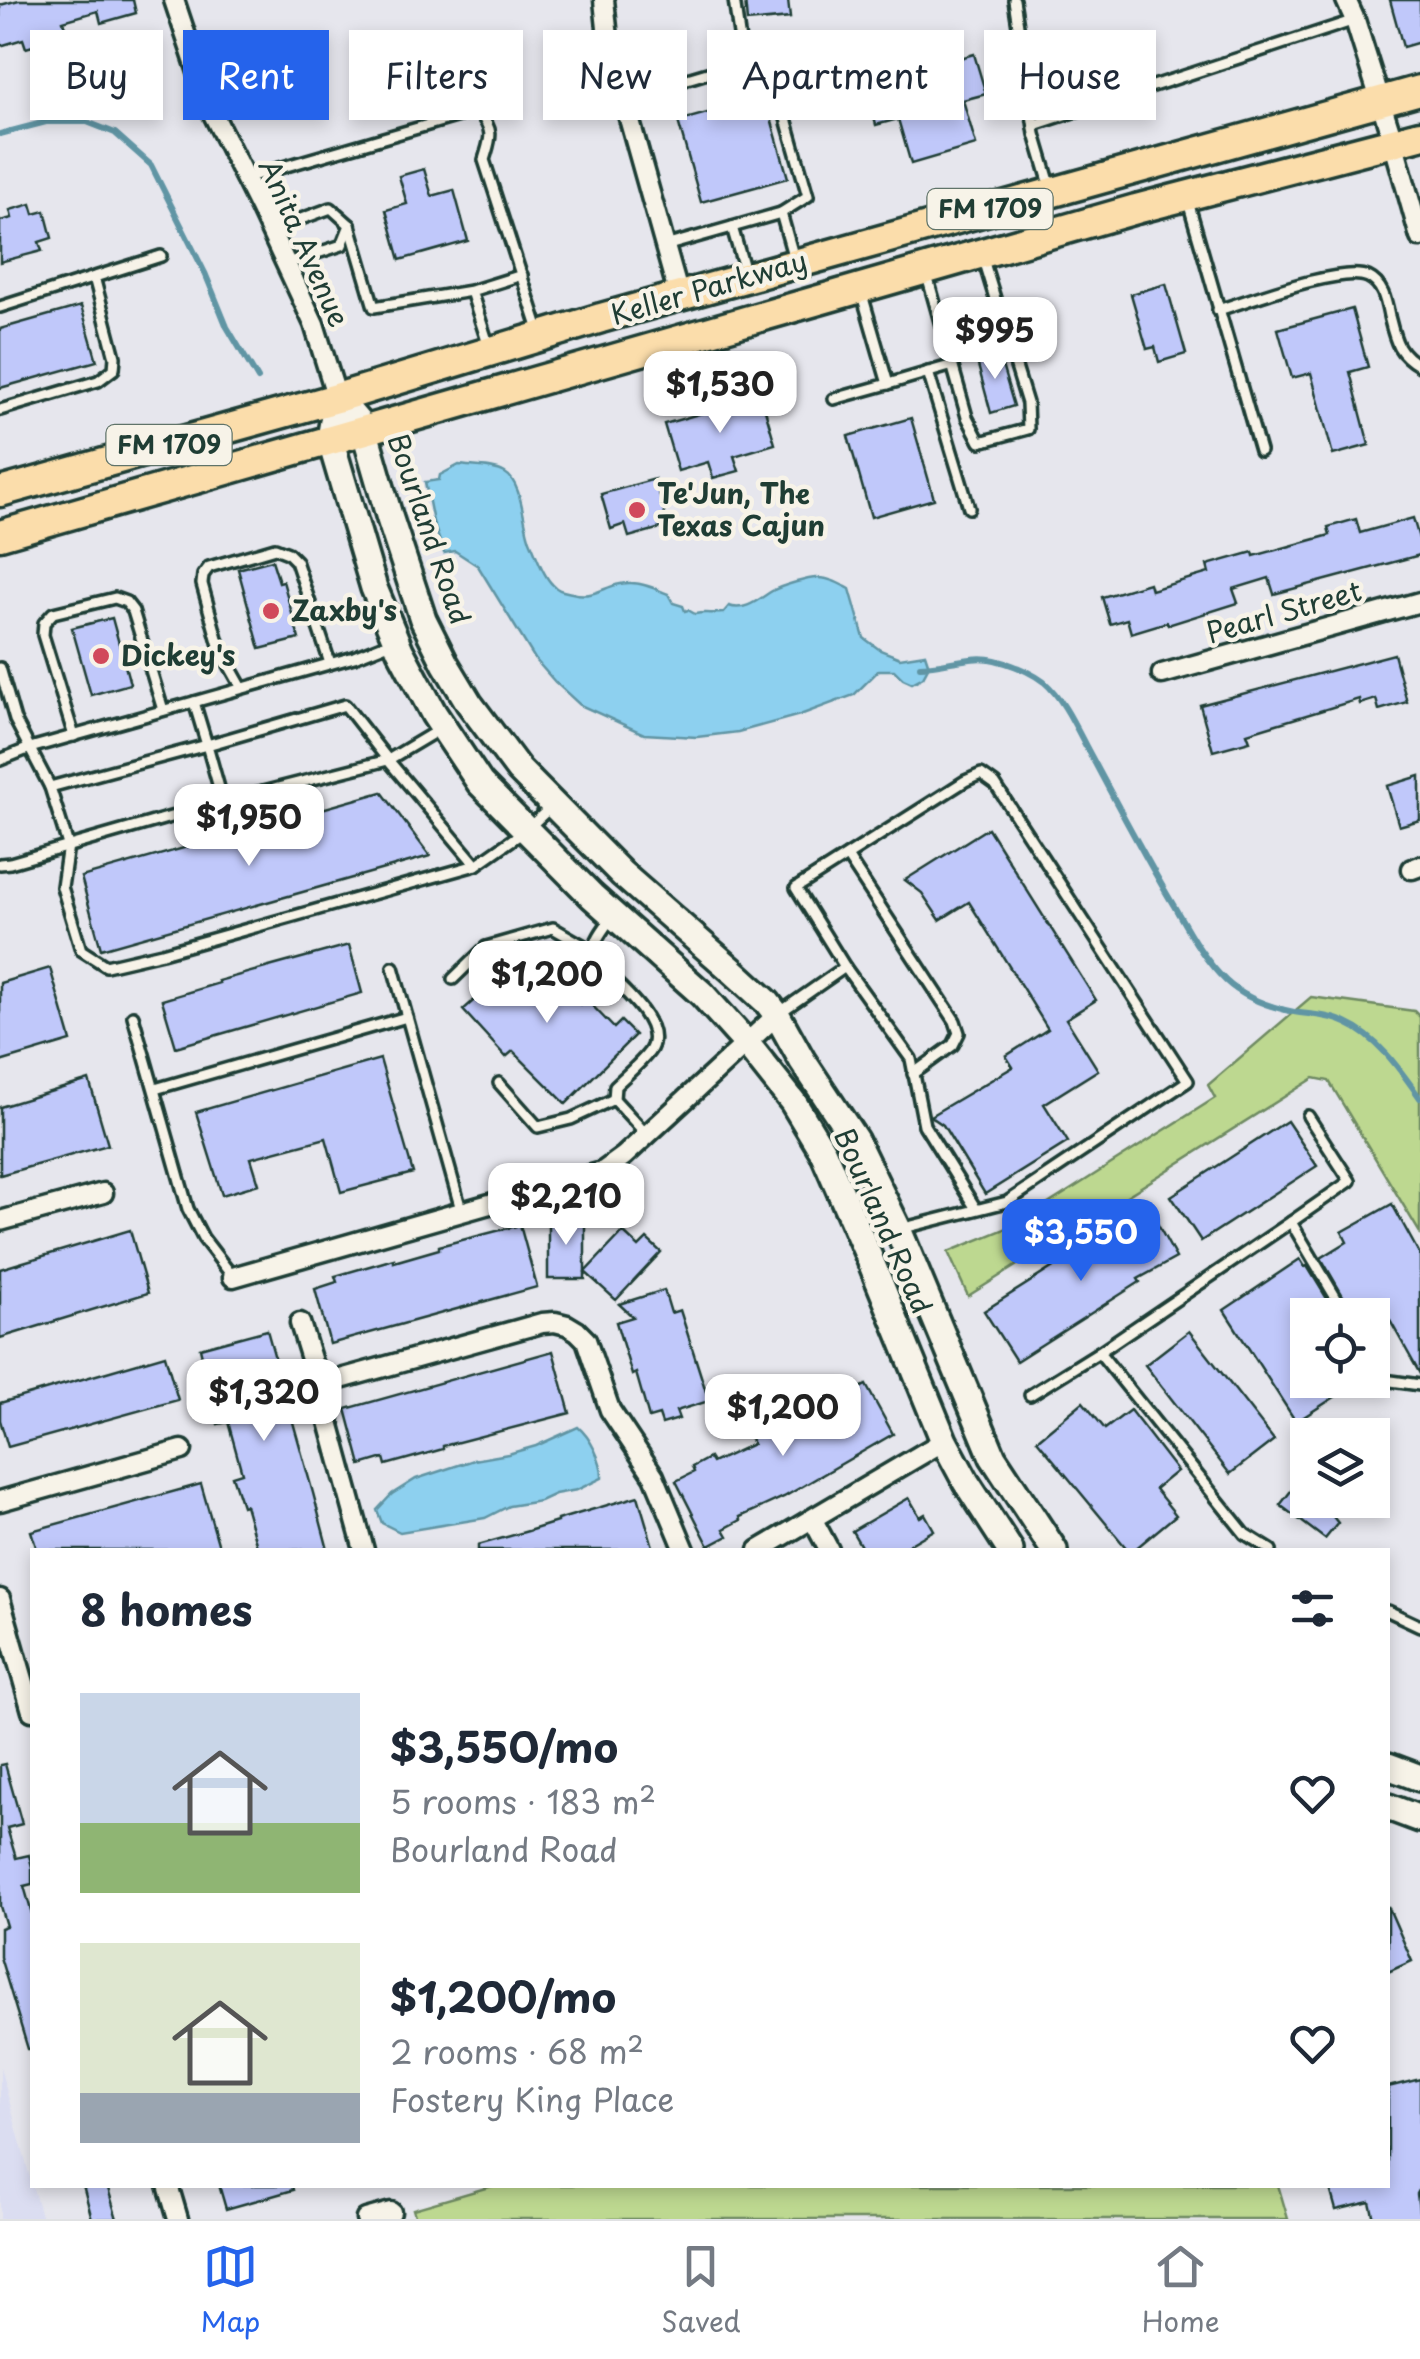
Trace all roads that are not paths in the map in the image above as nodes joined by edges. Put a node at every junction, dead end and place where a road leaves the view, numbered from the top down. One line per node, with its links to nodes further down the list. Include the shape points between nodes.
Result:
1 (174, 0): 14 (street, Anita Avenue, via 210,108)
2 (604, 0): 7 (street)
3 (734, 0): 8 (lane)
4 (1014, 0): 13 (lane)
5 (1346, 0): 6 (street)
6 (1355, 20): 12 (street); 13 (lane)
7 (607, 30)
8 (738, 30)
9 (1420, 90): 12 (main road, Keller Parkway / FM 1709)
10 (629, 120): 22 (street)
11 (786, 120): 17 (lane, via 808,196)
12 (1394, 124): 15 (main road, Keller Parkway / FM 1709); 16 (main road, Keller Parkway / FM 1709); 21 (street)
13 (1034, 126): 15 (lane)
14 (245, 178): 20 (street, Anita Avenue); 28 (lane, via 480,114 492,133 484,160)
15 (1052, 192): 26 (main road, Keller Parkway / FM 1709)
16 (1186, 196): 23 (main road, Keller Parkway / FM 1709); 35 (lane)
17 (781, 213): 19 (lane); 26 (lane)
18 (350, 225): 20 (lane, via 331,208); 25 (lane, via 342,246); 32 (lane, via 374,307)
19 (732, 227): 22 (lane); 30 (lane)
20 (270, 230): 25 (street, Anita Avenue)
21 (1420, 237)
22 (665, 246): 33 (street)
23 (982, 254): 27 (main road, Keller Parkway / FM 1709); 38 (lane, via 1027,403 1028,429 980,442)
24 (161, 256): 29 (lane)
25 (284, 264): 42 (street, Anita Avenue, via 314,324)
26 (796, 264): 30 (main road, Keller Parkway / FM 1709)
27 (925, 269): 31 (main road, Keller Parkway / FM 1709); 38 (lane)
28 (522, 275): 32 (lane); 36 (lane)
29 (94, 277): 34 (lane); 44 (lane, via 114,369 98,381)
30 (747, 278): 33 (main road, Keller Parkway / FM 1709)
31 (860, 288): 41 (lane); 45 (main road, Keller Parkway / FM 1709)
32 (470, 291): 37 (lane)
33 (679, 296): 36 (main road, Keller Parkway / FM 1709)
34 (0, 307)
35 (1218, 310): 39 (lane, via 1342,274 1365,275 1378,284 1406,358); 47 (lane)
36 (541, 336): 37 (main road, Keller Parkway / FM 1709)
37 (491, 352): 42 (main road, Keller Parkway / FM 1709)
38 (952, 365): 40 (lane)
39 (1420, 366)
40 (928, 372): 41 (lane); 49 (lane)
41 (888, 384): 43 (lane)
42 (338, 398): 45 (main road, Bourland Road); 46 (main road, Bourland Road); 48 (main road, Keller Parkway / FM 1709)
43 (834, 399)
44 (0, 410)
45 (364, 430): 46 (main road, Keller Parkway / FM 1709); 67 (main road, Bourland Road, via 418,604 445,663 519,770)
46 (330, 439): 50 (main road, Keller Parkway / FM 1709); 52 (main road, Bourland Road)
47 (1260, 451)
48 (0, 492)
49 (969, 508)
50 (0, 535)
51 (1420, 602): 55 (street, Pearl Street)
52 (396, 640): 53 (lane); 59 (main road, Bourland Road)
53 (330, 663): 56 (lane); 56 (lane, via 296,562 275,548 203,575 220,649)
54 (0, 668): 62 (lane)
55 (1162, 674)
56 (242, 688): 57 (lane)
57 (194, 702): 58 (lane); 61 (lane)
58 (163, 710): 60 (lane); 60 (lane, via 126,602 115,598 53,613 43,635)
59 (442, 727): 64 (lane); 68 (main road, Bourland Road, via 480,784)
60 (74, 736): 62 (lane)
61 (207, 745): 64 (lane, via 345,705); 65 (lane); 66 (lane)
62 (30, 748): 63 (lane); 65 (lane)
63 (0, 760)
64 (388, 760): 66 (lane); 72 (lane)
65 (50, 787): 69 (lane)
66 (223, 802): 69 (lane)
67 (553, 805): 68 (lane); 78 (main road, Bourland Road)
68 (526, 830): 72 (lane); 73 (main road, Bourland Road)
69 (68, 845): 71 (lane); 72 (lane, via 62,887 82,950 106,966)
70 (847, 856): 76 (lane, via 796,888); 82 (lane, via 955,1021 953,1045); 89 (lane, via 982,774 995,784 1188,1082 1007,1202)
71 (0, 864)
72 (476, 865)
73 (614, 916): 74 (lane); 81 (main road, Bourland Road)
74 (593, 951): 77 (lane, via 553,928 486,947); 85 (lane, via 594,962 649,1017 654,1035 652,1050 614,1086)
75 (393, 967): 80 (lane)
76 (845, 967): 78 (lane); 82 (lane, via 911,1059)
77 (453, 980)
78 (777, 1014): 81 (street); 93 (main road, Bourland Road, via 855,1140)
79 (134, 1016): 84 (lane)
80 (407, 1017): 84 (lane); 90 (lane)
81 (748, 1044): 87 (street); 102 (main road, Bourland Road, via 824,1152)
82 (913, 1074): 89 (lane, via 924,1125)
83 (499, 1083): 85 (lane, via 538,1127)
84 (155, 1090): 94 (lane, via 188,1209)
85 (614, 1099): 87 (lane)
86 (1308, 1116): 92 (lane, via 1350,1181)
87 (647, 1135): 90 (street, via 602,1172)
88 (103, 1193): 91 (street)
89 (976, 1209): 93 (lane)
90 (462, 1213): 94 (street)
91 (0, 1221)
92 (1290, 1222): 95 (lane); 97 (lane)
93 (898, 1230): 111 (main road, Bourland Road, via 993,1457)
94 (233, 1277)
95 (1336, 1298)
96 (300, 1323): 99 (street)
97 (1099, 1352): 101 (lane); 112 (lane, via 1245,1534)
98 (1390, 1381): 100 (lane)
99 (319, 1385): 106 (street); 107 (street, via 542,1323 567,1324 586,1340 610,1410 654,1476)
100 (1420, 1385)
101 (1030, 1396)
102 (944, 1441): 105 (street); 110 (main road, Bourland Road)
103 (182, 1450): 104 (street)
104 (0, 1501)
105 (813, 1520): 108 (street); 109 (street)
106 (363, 1548)
107 (684, 1548)
108 (763, 1548)
109 (828, 1548)
110 (1009, 1548)
111 (1053, 1548)
112 (1269, 1548)
113 (0, 1599): 116 (street)
114 (1390, 1612): 115 (lane)
115 (1420, 1626)
116 (6, 1643): 117 (street)
117 (30, 1706)
118 (1390, 1767): 119 (main road)
119 (1420, 1778)
120 (1390, 1808): 121 (main road)
121 (1420, 1819)
122 (169, 2188): 124 (street)
123 (391, 2212): 125 (street)
124 (178, 2219)
125 (366, 2219)

